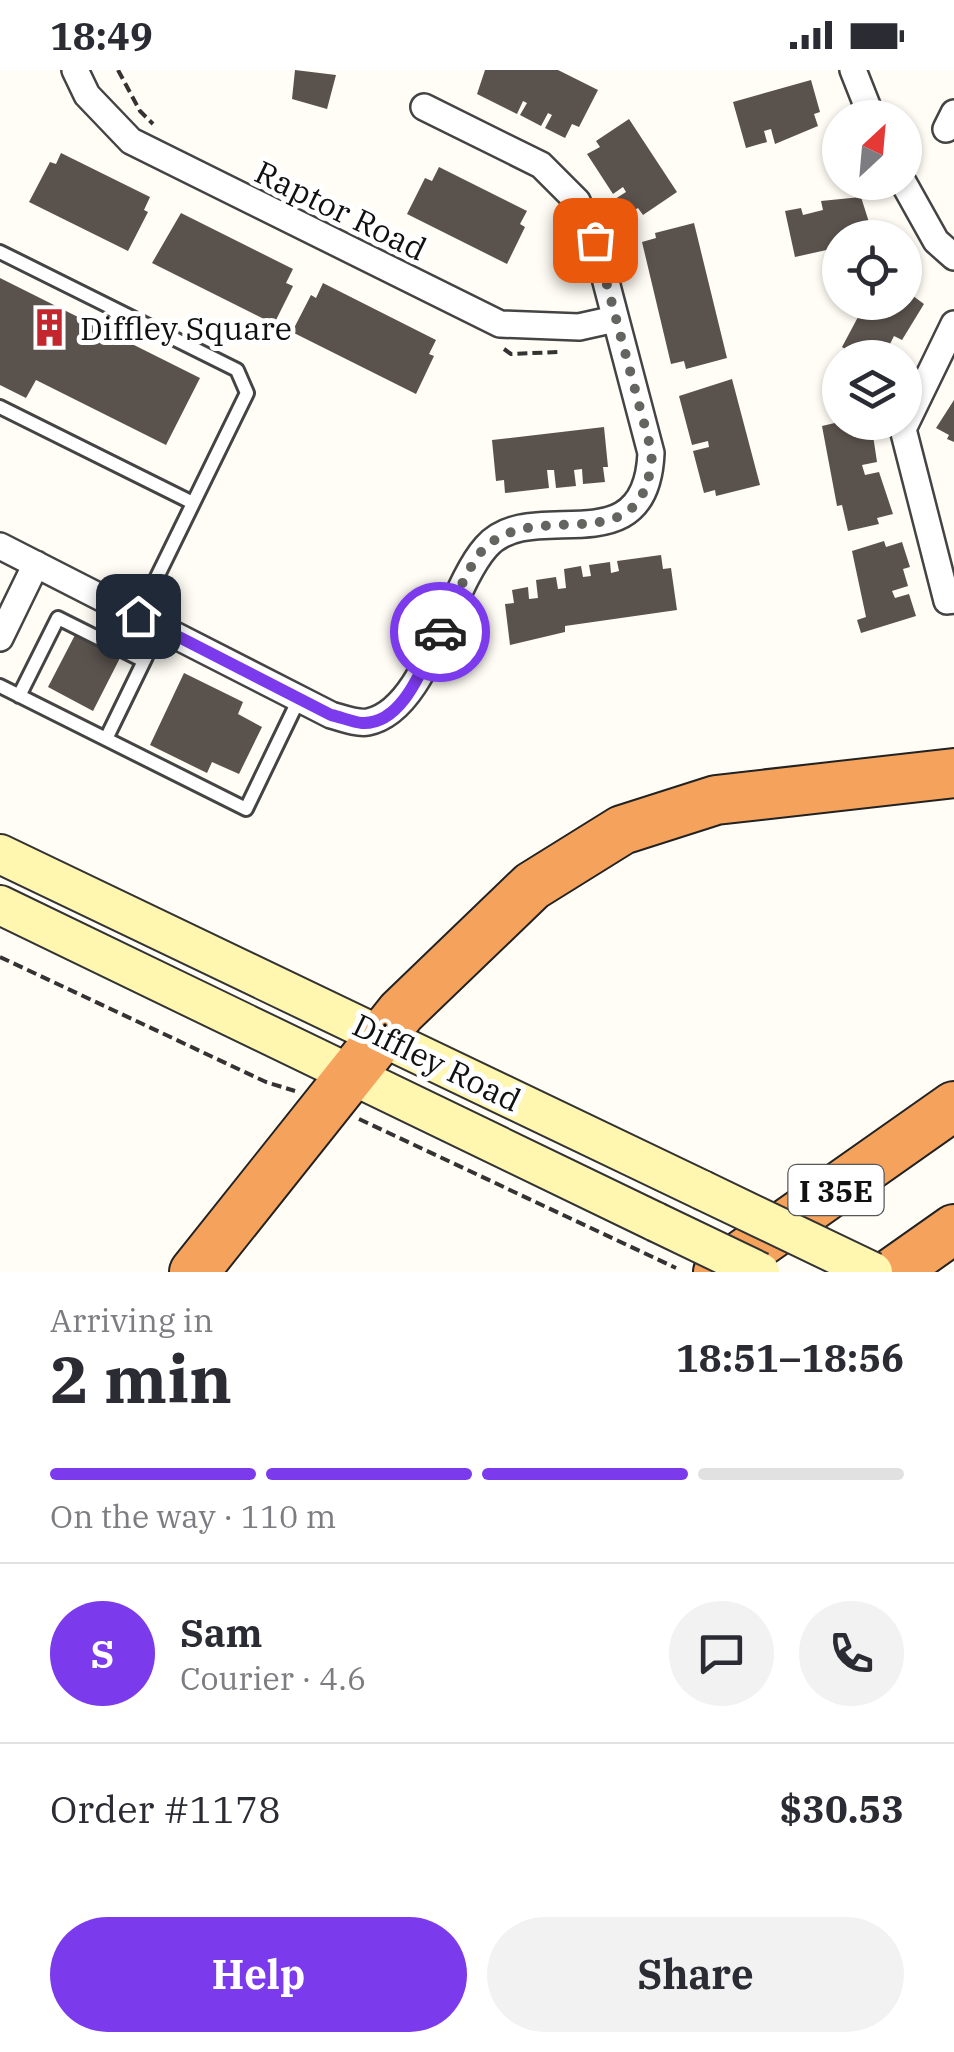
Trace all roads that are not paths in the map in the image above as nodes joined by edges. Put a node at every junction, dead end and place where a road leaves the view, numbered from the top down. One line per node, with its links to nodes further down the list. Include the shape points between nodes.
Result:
1 (74, 70): 8 (street, Raptor Road, via 131,140 500,324 578,326)
2 (853, 70): 3 (street)
3 (865, 100)
4 (424, 107): 8 (street, via 540,165 577,201)
5 (914, 200): 7 (street, via 936,241)
6 (0, 252): 11 (lane, via 237,370 246,393)
7 (954, 257)
8 (616, 319): 20 (street, via 652,453 650,482 636,506 617,518 515,531 487,544 392,713 365,723)
9 (954, 324): 14 (street, via 904,429 947,601)
10 (0, 408): 11 (lane)
11 (193, 504): 15 (lane)
12 (0, 546): 13 (street)
13 (36, 564): 15 (street); 16 (street)
14 (954, 600)
15 (149, 622): 17 (lane); 20 (street)
16 (0, 638)
17 (144, 661): 19 (lane, via 58,618); 21 (lane)
18 (0, 686): 19 (lane)
19 (19, 696): 21 (lane)
20 (299, 699): 21 (lane, via 246,809)
21 (106, 740)
22 (954, 773): 25 (highway, via 716,800 622,830 532,886)
23 (0, 854): 25 (main road, Diffley Road)
24 (0, 906): 26 (main road, Diffley Road)
25 (381, 1035): 26 (highway); 32 (main road, Diffley Road, bridge)
26 (349, 1073): 29 (highway); 31 (main road, Diffley Road, bridge)
27 (954, 1106): 30 (highway, I 35E)
28 (954, 1229): 33 (highway)
29 (194, 1272)
30 (718, 1272)
31 (760, 1272)
32 (872, 1272)
33 (893, 1272)

